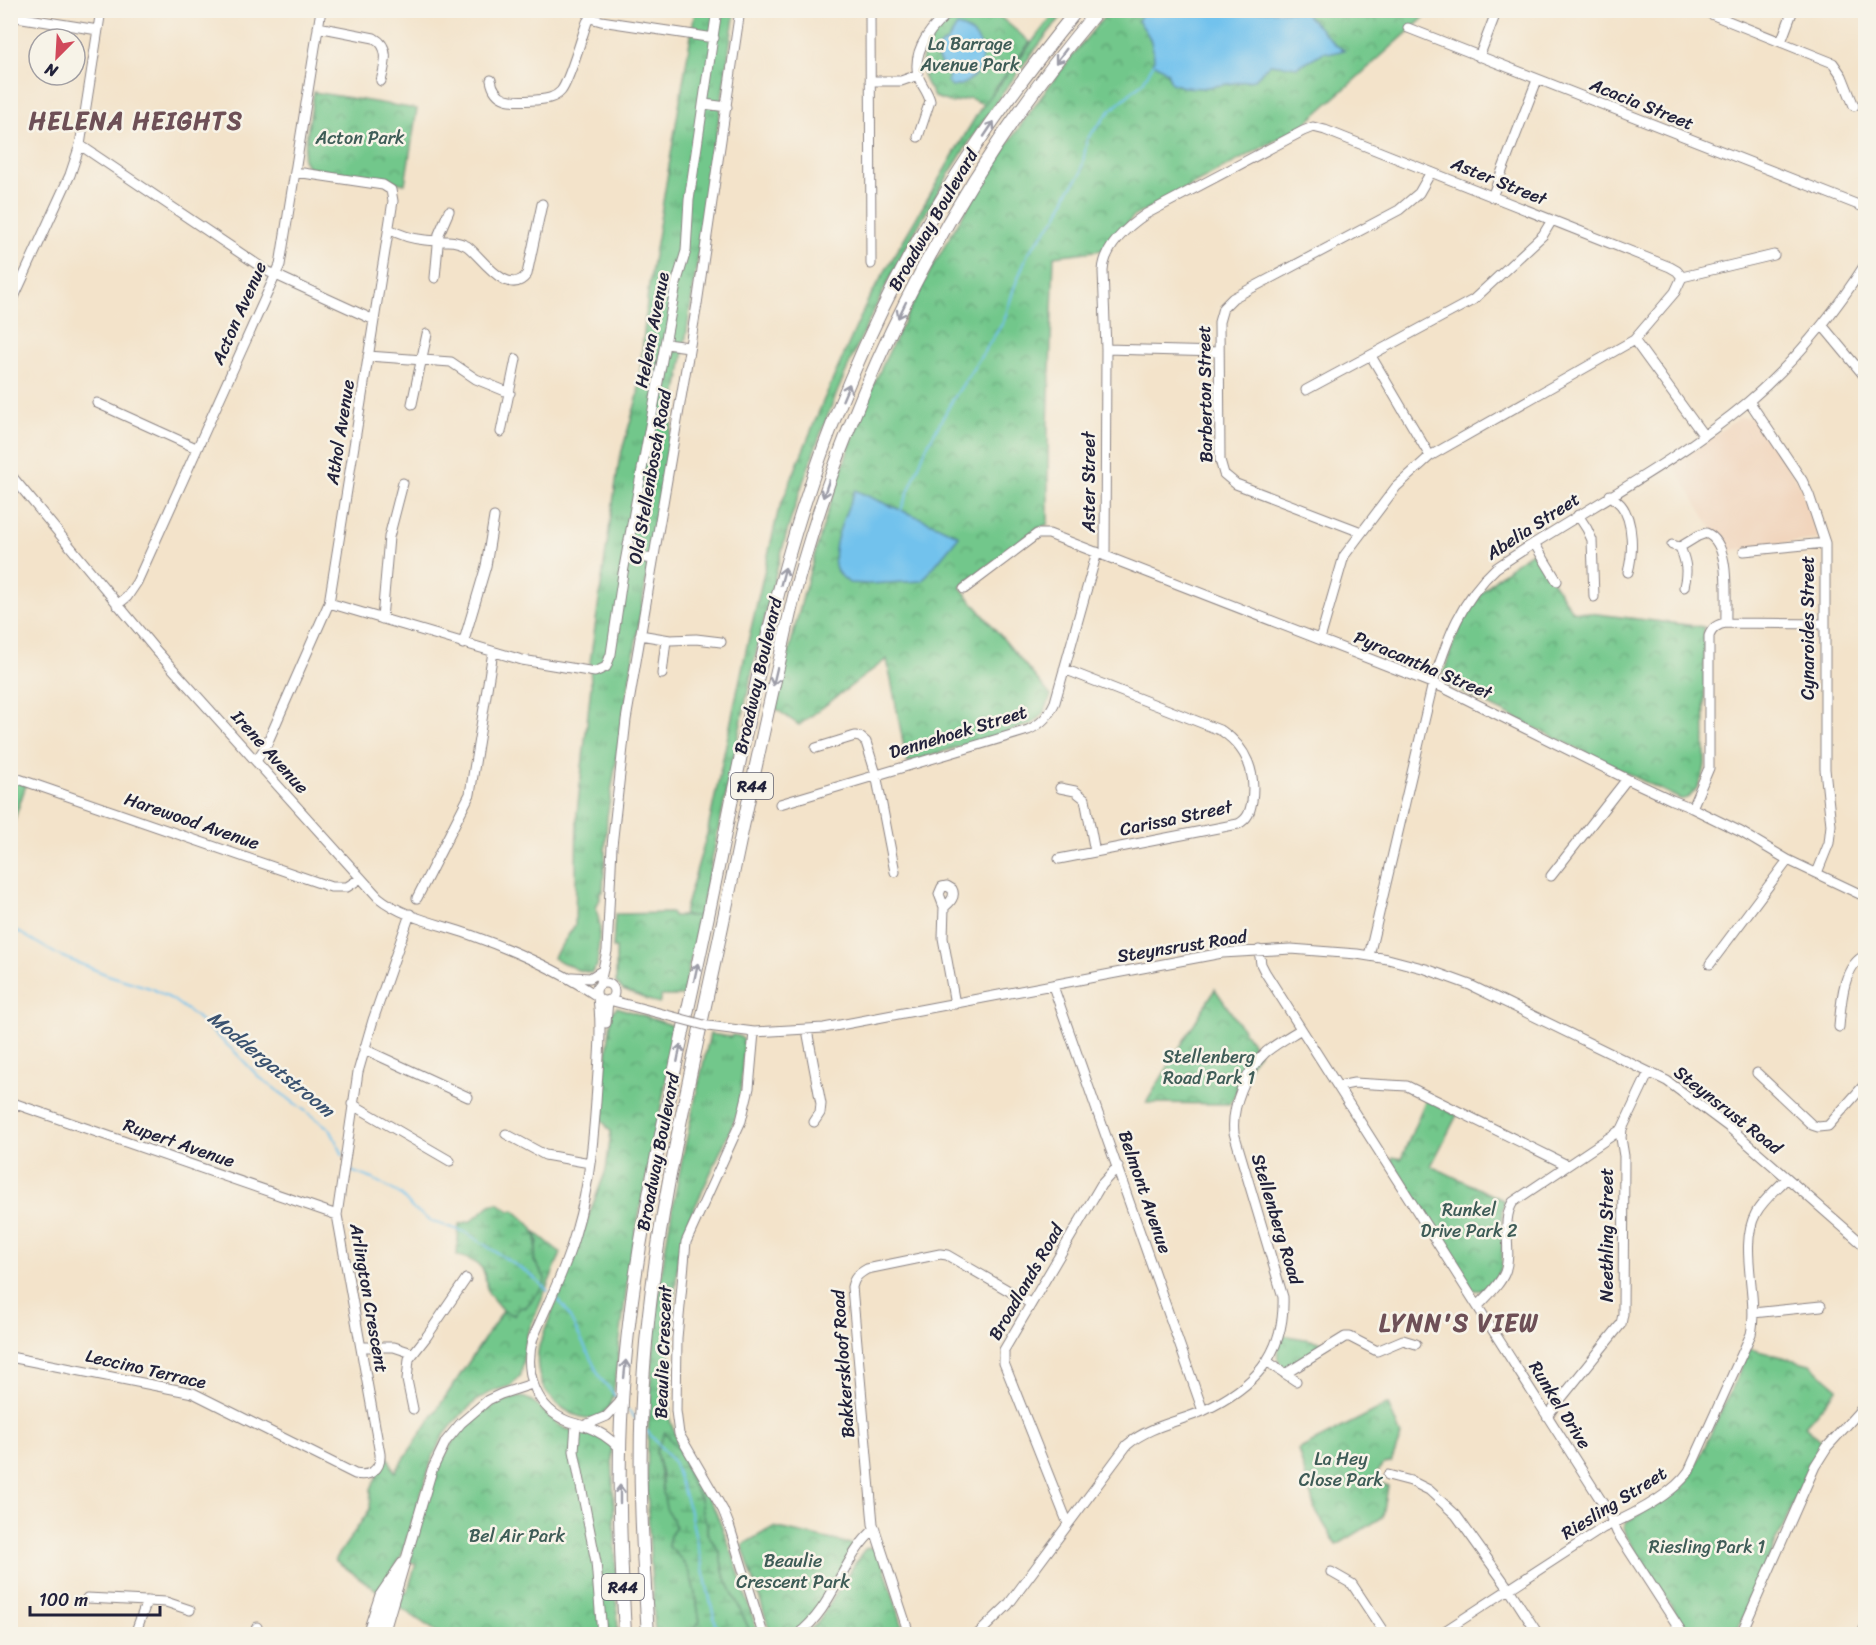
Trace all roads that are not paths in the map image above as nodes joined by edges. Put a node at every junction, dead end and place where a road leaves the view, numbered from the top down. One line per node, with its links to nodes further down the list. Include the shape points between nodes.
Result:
1 (101, 10): 16 (street)
2 (321, 10): 14 (street, Acton Avenue)
3 (717, 10): 17 (street, Helena Avenue)
4 (741, 10): 27 (street, Old Stellenbosch Road)
5 (870, 10): 24 (street)
6 (953, 10): 20 (street, via 924,40)
7 (1077, 10): 171 (main road, Broadway Boulevard / R44, one-way to 7, via 638,1256 753,704 801,514 846,392 924,229 1010,98)
8 (1098, 10): 196 (main road, Broadway Boulevard / R44, one-way to 196, via 1020,111 963,197 913,287 859,403 802,567 769,703 659,1232 641,1434)
9 (1497, 10): 19 (street)
10 (1701, 10): 18 (street)
11 (1793, 10): 18 (street)
12 (589, 13): 17 (street, via 601,21); 21 (street, via 565,85 558,94 546,99 506,100 496,93)
13 (10, 16): 16 (street)
14 (318, 27): 23 (street, via 381,41 386,58); 30 (street, Acton Avenue)
15 (1408, 28): 19 (street, Acacia Street)
16 (98, 30): 29 (street)
17 (714, 38): 25 (street, Helena Avenue)
18 (1780, 42): 26 (street, via 1833,63)
19 (1479, 57): 22 (street, Acacia Street)
20 (918, 75): 24 (street, via 901,81); 28 (street, via 930,101)
21 (491, 80)
22 (1537, 80): 32 (street); 34 (street, Acacia Street)
23 (381, 81)
24 (870, 81): 41 (street)
25 (704, 104): 27 (street); 50 (street, Helena Avenue, via 689,200 686,251)
26 (1854, 106)
27 (727, 107): 51 (street, Old Stellenbosch Road)
28 (918, 137)
29 (80, 145): 42 (street); 45 (street)
30 (296, 172): 37 (street, Athol Avenue, via 387,187 393,197); 42 (street, Acton Avenue)
31 (1431, 172): 32 (street, Aster Street); 52 (street, Aster Street, via 1313,127 1153,210 1130,227 1105,258); 53 (street, Barberton Street, via 1419,193 1399,210 1227,302 1220,313)
32 (1492, 197): 36 (street, Aster Street)
33 (542, 204): 38 (street, via 527,274 520,280 495,275 464,245)
34 (1866, 208)
35 (448, 211): 38 (street)
36 (1552, 220): 43 (street, Aster Street, via 1670,267); 54 (street, via 1543,235 1481,294)
37 (389, 229): 38 (street, via 417,239); 46 (street, Athol Avenue)
38 (438, 240): 44 (street)
39 (1774, 255): 43 (street)
40 (1866, 263): 47 (street, Abelia Street)
41 (871, 264)
42 (276, 275): 46 (street); 66 (street, Acton Avenue)
43 (1682, 277): 49 (street, via 1675,292)
44 (435, 278)
45 (10, 306)
46 (374, 320): 55 (street, Athol Avenue)
47 (1822, 326): 58 (street); 61 (street, Abelia Street)
48 (427, 334): 56 (street)
49 (1634, 340): 65 (street); 67 (street)
50 (666, 344): 51 (street); 78 (street, Helena Avenue)
51 (689, 347): 80 (street, Old Stellenbosch Road)
52 (1106, 350): 53 (street); 77 (street, Aster Street)
53 (1219, 352): 73 (street, Barberton Street, via 1220,460 1227,478)
54 (1371, 356): 59 (street); 67 (street)
55 (368, 357): 56 (street); 87 (street, Athol Avenue)
56 (420, 359): 60 (street, via 455,363 476,379); 63 (street)
57 (516, 359): 60 (street)
58 (1866, 378)
59 (1306, 390)
60 (510, 393): 64 (street)
61 (1749, 401): 65 (street, Abelia Street); 75 (street, Cynaroides Street, via 1802,480)
62 (97, 403): 66 (street)
63 (412, 404)
64 (501, 432)
65 (1704, 436): 70 (street, Abelia Street)
66 (196, 448): 88 (street, Acton Avenue, via 136,582)
67 (1430, 456): 73 (street, via 1396,487)
68 (10, 474): 88 (street, Irene Avenue)
69 (404, 483): 89 (street, via 390,537)
70 (1610, 495): 71 (street, Abelia Street); 82 (street, via 1623,507 1628,522 1633,548)
71 (1578, 516): 74 (street, Abelia Street); 86 (street, via 1592,540)
72 (494, 517): 96 (street, via 486,566)
73 (1361, 532): 93 (street, via 1341,563)
74 (1534, 543): 81 (street); 100 (street, Abelia Street, via 1496,568 1467,601 1447,640)
75 (1825, 543): 76 (street); 91 (street, Cynaroides Street)
76 (1744, 551)
77 (1101, 554): 85 (street, Pyracantha Street, via 1041,532); 93 (street, Pyracantha Street); 98 (street, Dennehoek Street)
78 (628, 555): 80 (street); 97 (street, Helena Avenue, via 606,667 595,672 537,664)
79 (1557, 559): 81 (street)
80 (653, 560): 92 (street, Old Stellenbosch Road)
81 (1546, 561): 83 (street)
82 (1628, 572)
83 (1557, 581)
84 (1683, 587): 90 (street, via 1686,564 1676,546 1710,534 1724,557)
85 (964, 589)
86 (1594, 597)
87 (329, 603): 89 (street); 102 (street, Athol Avenue)
88 (117, 605): 102 (street, Irene Avenue)
89 (382, 619): 96 (street)
90 (1726, 623): 91 (street); 108 (street, via 1714,628 1709,636 1710,759 1707,777)
91 (1825, 624): 113 (street, Cynaroides Street, via 1825,769 1831,825 1829,843)
92 (640, 635): 94 (street); 121 (street, Old Stellenbosch Road, via 619,771)
93 (1320, 639): 100 (street, Pyracantha Street)
94 (666, 640): 95 (street); 99 (street)
95 (721, 642)
96 (463, 644): 97 (street)
97 (493, 652): 117 (street, via 470,794)
98 (1064, 669): 103 (street, Dennehoek Street, via 1052,709 1034,727); 109 (street, Carissa Street, via 1222,731 1237,744 1253,772 1251,809 1238,824)
99 (662, 674)
100 (1433, 684): 105 (street, Pyracantha Street); 123 (street, Abelia Street)
101 (816, 748): 103 (street, via 860,737 866,742)
102 (256, 761): 115 (street, Irene Avenue)
103 (876, 774): 107 (street, Dennehoek Street); 112 (street)
104 (10, 776): 115 (street, Harewood Avenue, via 331,887 347,887)
105 (1627, 779): 108 (street, Pyracantha Street); 114 (street)
106 (1060, 788): 109 (street, via 1075,791 1084,799)
107 (780, 804)
108 (1692, 808): 111 (street, Pyracantha Street)
109 (1095, 852): 110 (street, Carissa Street)
110 (1059, 859)
111 (1788, 860): 113 (street, Pyracantha Street); 124 (street)
112 (896, 872)
113 (1817, 873): 116 (street, Pyracantha Street)
114 (1551, 876)
115 (361, 878): 119 (street, Irene Avenue, via 384,902)
116 (1866, 897)
117 (417, 898)
118 (944, 907): 132 (street, via 943,938)
119 (410, 914): 126 (street, Irene Avenue); 139 (street, Arlington Crescent)
120 (1259, 950): 123 (street, Steynsrust Road, via 1319,950); 128 (street, Steynsrust Road, via 1222,953); 135 (street, Runkel Drive, via 1261,964)
121 (607, 951): 125 (street, Old Stellenbosch Road); 130 (street, Old Stellenbosch Road)
122 (1866, 955): 134 (street, via 1858,960 1845,982)
123 (1369, 956): 141 (street, Steynsrust Road, via 1416,966 1470,985)
124 (1710, 964)
125 (603, 970): 126 (street, via 590,978); 127 (street, Old Stellenbosch Road)
126 (568, 976): 127 (street, Irene Avenue); 129 (street, Irene Avenue)
127 (600, 984): 130 (street, via 608,983); 131 (street, via 596,989)
128 (1053, 986): 132 (street, Steynsrust Road); 154 (street, Belmont Avenue)
129 (584, 987): 131 (street, Irene Avenue); 138 (street, via 598,1022)
130 (613, 988): 131 (street, via 614,994); 133 (street, Steynsrust Road)
131 (603, 999): 133 (street, Steynsrust Road); 138 (street); 140 (street)
132 (955, 1004): 136 (street, Steynsrust Road)
133 (641, 1007): 137 (street, Steynsrust Road, bridge, via 681,1020)
134 (1839, 1027)
135 (1301, 1029): 144 (street, Runkel Drive); 167 (street, Stellenberg Road, via 1258,1062 1237,1101 1233,1122 1283,1297 1280,1327)
136 (807, 1030): 137 (street, Steynsrust Road); 148 (street, via 821,1104)
137 (747, 1031): 197 (street, Beaulie Crescent, via 749,1088 741,1121 686,1242 677,1338 676,1424 723,1510)
138 (599, 1041): 140 (street)
139 (364, 1049): 145 (street); 147 (street, Arlington Crescent)
140 (599, 1061): 152 (street)
141 (1649, 1072): 149 (street, Neethling Street); 155 (street, Steynsrust Road, via 1702,1106)
142 (1757, 1073): 143 (street, via 1818,1127 1828,1126)
143 (1866, 1083)
144 (1339, 1086): 153 (street, via 1407,1086); 160 (street, Runkel Drive)
145 (468, 1097)
146 (10, 1102): 156 (street, Rupert Avenue)
147 (352, 1104): 151 (street); 156 (street, Arlington Crescent)
148 (814, 1122)
149 (1622, 1129): 153 (street); 175 (street, Neethling Street, via 1621,1324)
150 (507, 1134): 152 (street, via 545,1155)
151 (450, 1161)
152 (590, 1163): 170 (street, via 576,1234 530,1349)
153 (1567, 1165): 160 (street, via 1510,1206 1504,1273)
154 (1118, 1166): 159 (street, Broadlands Road, via 1101,1185); 174 (street, Belmont Avenue)
155 (1787, 1178): 157 (street, Steynsrust Road); 162 (street, Riesling Street, via 1761,1205 1752,1223 1749,1249)
156 (337, 1215): 164 (street, Arlington Crescent)
157 (1866, 1247)
158 (466, 1279): 165 (street)
159 (1030, 1303): 181 (street, Broadlands Road, via 1006,1343 1004,1363); 182 (street, Bakkerskloof Road, via 947,1254 858,1274 852,1287)
160 (1478, 1306): 175 (street, Runkel Drive)
161 (1821, 1306): 162 (street)
162 (1753, 1312): 180 (street, Riesling Street, via 1749,1341 1689,1471 1670,1491)
163 (1416, 1344): 168 (street, via 1403,1340 1377,1351 1345,1336)
164 (361, 1347): 165 (street, via 394,1347); 178 (street, Arlington Crescent, via 381,1457 375,1470)
165 (412, 1353): 173 (street, via 407,1371)
166 (10, 1357): 178 (street, Leccino Terrace, via 193,1393 355,1474)
167 (1268, 1362): 168 (street); 174 (street, Stellenberg Road, via 1248,1384)
168 (1285, 1374): 169 (street)
169 (1296, 1381)
170 (532, 1384): 176 (street, via 554,1414); 184 (street, via 488,1400 446,1442 432,1470 406,1556)
171 (622, 1400): 176 (street, via 607,1416); 177 (main road, Broadway Boulevard / R44)
172 (1866, 1404): 205 (street, via 1818,1461)
173 (413, 1409)
174 (1203, 1411): 181 (street, Stellenberg Road, via 1147,1431 1127,1445)
175 (1547, 1416): 180 (street, Runkel Drive)
176 (580, 1425): 177 (street, via 604,1435); 194 (street, via 574,1451 596,1562)
177 (620, 1449): 195 (main road, Broadway Boulevard / R44, one-way to 177)
178 (366, 1475)
179 (1388, 1475): 185 (street, via 1421,1486 1444,1503)
180 (1614, 1523): 185 (street, Riesling Street); 204 (street, Runkel Drive)
181 (1068, 1524): 200 (street, Stellenberg Road, via 1008,1605)
182 (875, 1529): 198 (street, via 817,1616); 199 (street, Bakkerskloof Road)
183 (1331, 1572): 201 (street, via 1352,1584)
184 (394, 1582): 191 (street, via 380,1595); 192 (street); 193 (street)
185 (1509, 1589): 202 (street, Riesling Street); 203 (street)
186 (87, 1598): 187 (street)
187 (147, 1601): 188 (street); 190 (street)
188 (190, 1610)
189 (1866, 1625): 206 (street)
190 (135, 1635)
191 (368, 1635)
192 (374, 1635)
193 (384, 1635)
194 (602, 1635)
195 (625, 1635)
196 (648, 1635)
197 (763, 1635)
198 (798, 1635)
199 (909, 1635)
200 (978, 1635)
201 (1385, 1635)
202 (1440, 1635)
203 (1538, 1635)
204 (1683, 1635)
205 (1741, 1635)
206 (1862, 1635)

